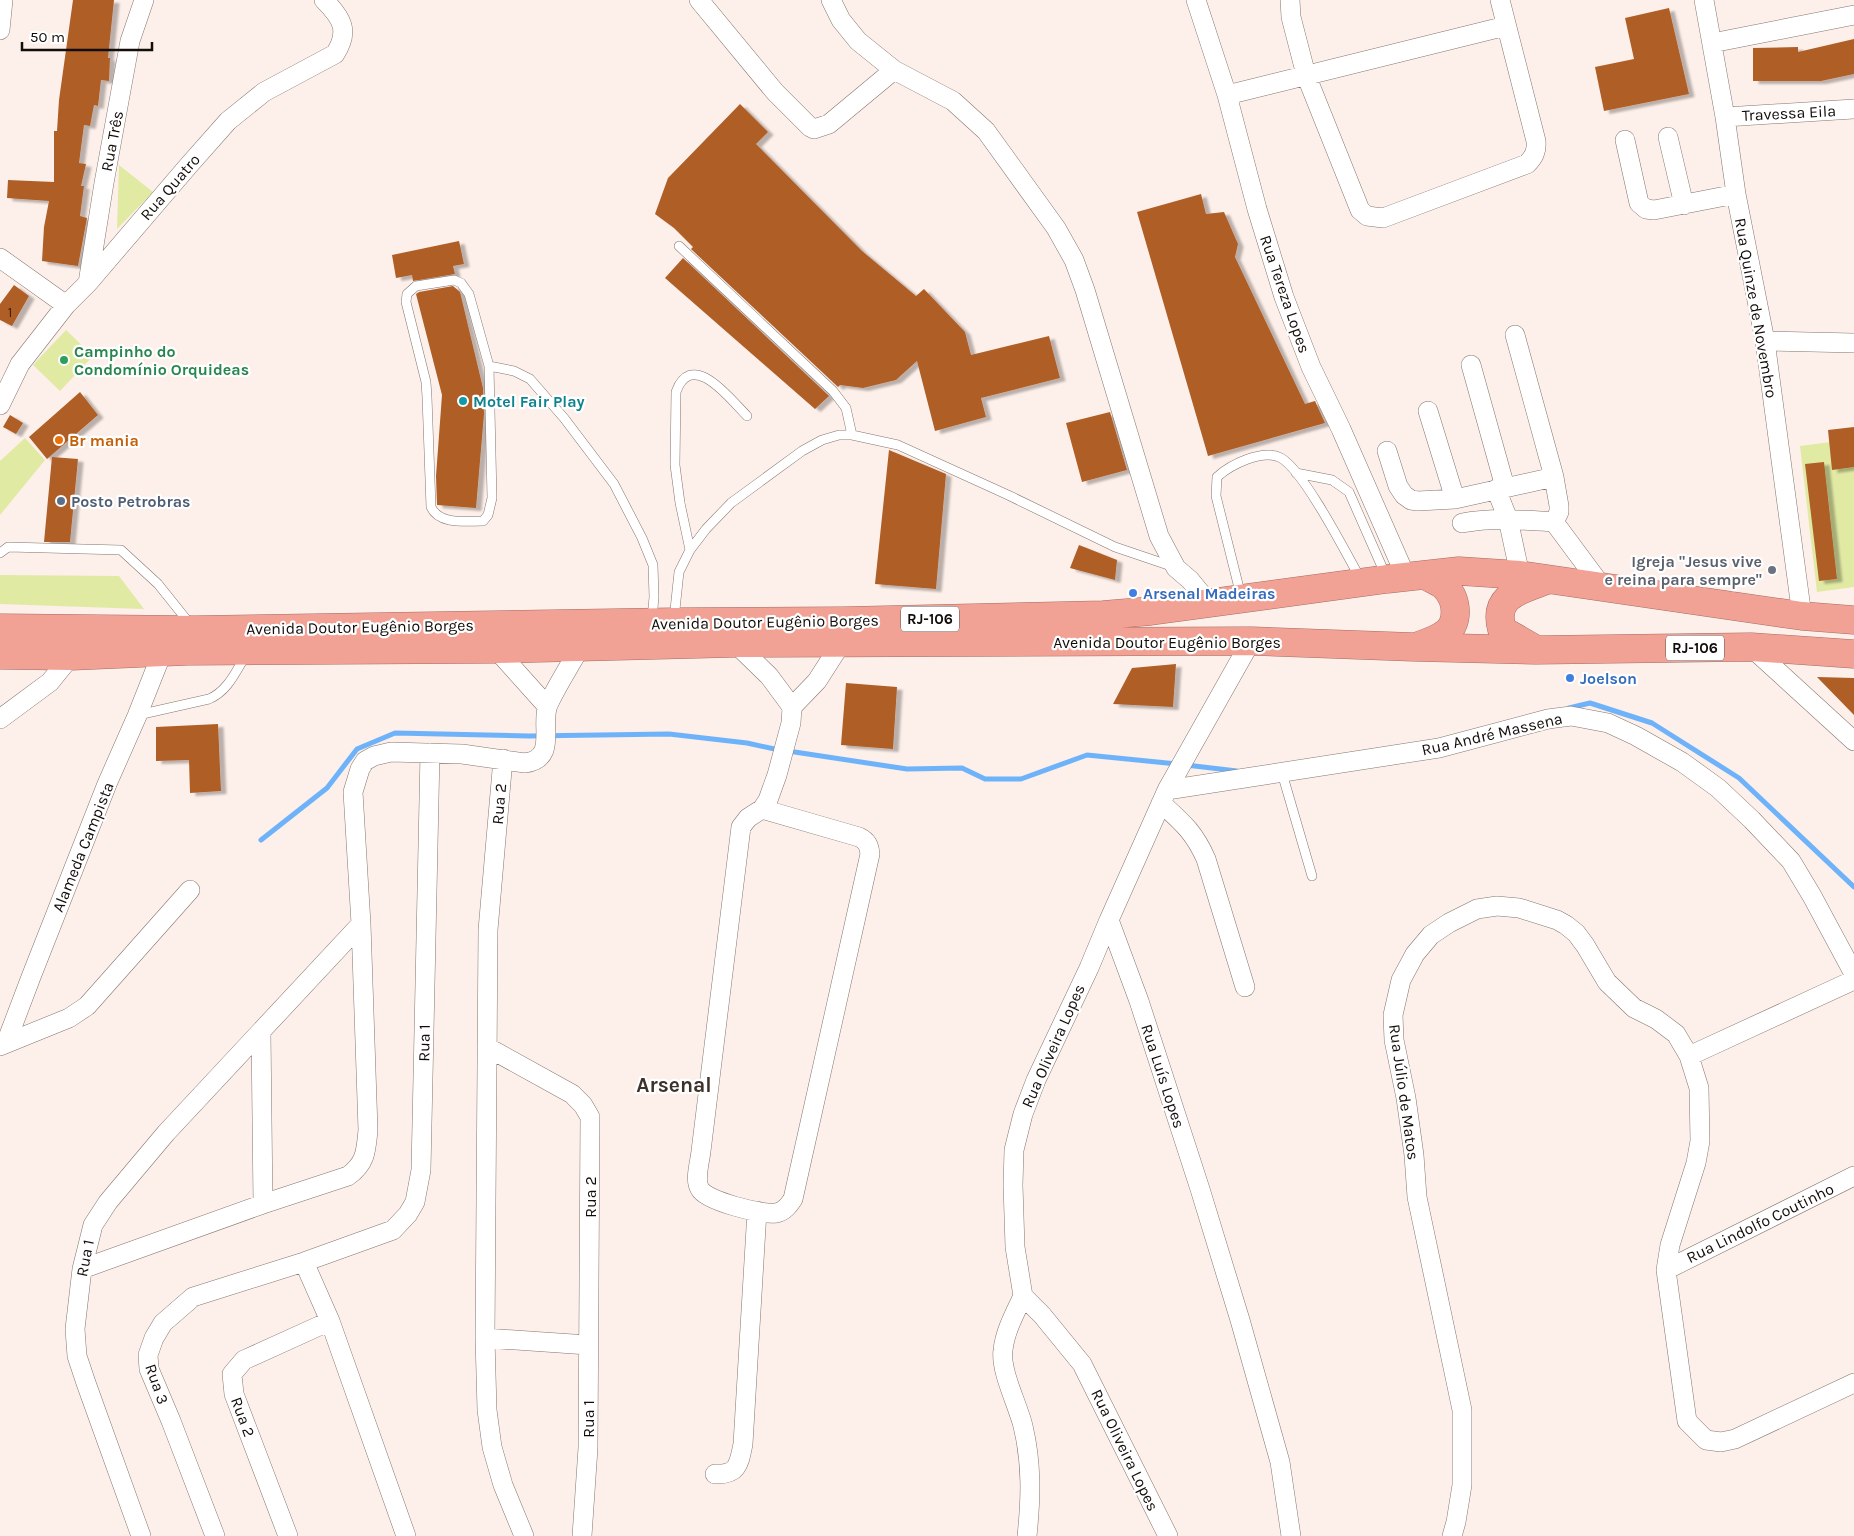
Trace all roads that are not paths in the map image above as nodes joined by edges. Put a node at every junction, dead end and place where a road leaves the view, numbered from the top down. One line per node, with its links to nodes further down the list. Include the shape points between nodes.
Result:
1 (3, 0): 12 (street)
2 (144, 0): 25 (street, Rua Três, via 130,41)
3 (324, 0): 25 (street, Rua Quatro, via 337,13 344,33 334,54 264,92 228,121)
4 (699, 0): 14 (street, via 775,92 814,129 829,124)
5 (831, 0): 14 (street, via 841,20 858,41)
6 (1196, 0): 16 (street, Rua Tereza Lopes)
7 (1290, 0): 15 (street, via 1290,17)
8 (1500, 0): 11 (street)
9 (1704, 0): 13 (street, Rua Quinze de Novembro)
10 (1854, 14): 13 (street)
11 (1506, 26): 15 (street); 15 (street, via 1536,141 1534,158 1527,164 1383,218 1367,216 1360,210)
12 (0, 30)
13 (1712, 43): 18 (street, Rua Quinze de Novembro)
14 (894, 70): 46 (street, via 953,101 986,131 1056,228 1074,260 1085,290 1159,536)
15 (1306, 75): 16 (street)
16 (1227, 95): 48 (street, Rua Tereza Lopes, via 1284,297 1311,368 1342,429)
17 (1854, 109): 18 (street, Travessa Eila)
18 (1725, 117): 21 (street, Rua Quinze de Novembro)
19 (1668, 137): 22 (street)
20 (1625, 140): 22 (street, via 1639,203 1654,210)
21 (1736, 194): 22 (street); 28 (street, Rua Quinze de Novembro)
22 (1684, 204)
23 (679, 246): 35 (lane, via 833,391 846,408)
24 (0, 258): 26 (street)
25 (88, 283): 26 (street, Rua Quatro)
26 (66, 305): 32 (street, Rua Quatro, via 20,364)
27 (1515, 335): 38 (street)
28 (1764, 341): 29 (street); 53 (street, Rua Quinze de Novembro)
29 (1854, 343)
30 (1471, 365): 39 (street)
31 (489, 366): 31 (lane, via 491,508 483,521 440,518 430,500 426,382 406,302 411,288 454,280 460,283 469,294); 55 (lane, via 514,371 530,379 614,484 653,565 654,597)
32 (0, 405)
33 (1428, 411): 40 (street)
34 (747, 416): 44 (lane, via 712,380 697,374 686,377 679,384 675,400 676,465)
35 (852, 435): 44 (lane, via 822,440 802,451 731,503); 46 (lane, via 898,445 1115,547)
36 (1387, 451): 40 (street, via 1398,486 1411,500)
37 (1296, 473): 48 (lane); 48 (lane, via 1332,480 1349,492); 51 (lane, via 1281,458 1268,455 1239,462 1217,477 1216,496)
38 (1554, 477): 39 (street); 42 (street, via 1559,512)
39 (1500, 488): 40 (street); 41 (street)
40 (1455, 499)
41 (1508, 519): 42 (street); 43 (street); 47 (street)
42 (1554, 522): 50 (street)
43 (1462, 524)
44 (690, 550): 55 (lane)
45 (0, 553): 57 (lane, via 8,547 121,550 158,584)
46 (1176, 568): 52 (street)
47 (1520, 575): 48 (highway, Avenida Doutor Eugênio Borges / RJ-106, via 1459,571); 49 (highway, Avenida Doutor Eugênio Borges / RJ-106)
48 (1395, 578): 51 (highway, Avenida Doutor Eugênio Borges / RJ-106); 62 (highway, via 1445,587 1452,597 1456,614 1450,630)
49 (1547, 580): 50 (highway, Avenida Doutor Eugênio Borges / RJ-106); 66 (highway, via 1509,596 1502,604 1499,618 1502,630)
50 (1603, 588): 53 (highway, Avenida Doutor Eugênio Borges / RJ-106)
51 (1242, 598): 52 (highway, Avenida Doutor Eugênio Borges / RJ-106)
52 (1208, 602): 55 (highway, Avenida Doutor Eugênio Borges / RJ-106, via 1103,615)
53 (1802, 616): 54 (highway, Avenida Doutor Eugênio Borges / RJ-106)
54 (1854, 620)
55 (662, 623): 57 (highway, Avenida Doutor Eugênio Borges / RJ-106)
56 (0, 628): 57 (highway, Avenida Doutor Eugênio Borges / RJ-106)
57 (195, 630)
58 (1251, 641): 59 (highway, Avenida Doutor Eugênio Borges / RJ-106); 62 (highway, Avenida Doutor Eugênio Borges / RJ-106); 79 (street)
59 (842, 642): 60 (highway, Avenida Doutor Eugênio Borges / RJ-106); 72 (street, via 817,681)
60 (735, 643): 61 (highway, Avenida Doutor Eugênio Borges / RJ-106); 72 (street, via 768,676)
61 (580, 647): 64 (highway, Avenida Doutor Eugênio Borges / RJ-106); 71 (street)
62 (1414, 648): 66 (highway, Avenida Doutor Eugênio Borges / RJ-106)
63 (1751, 648): 66 (highway, Avenida Doutor Eugênio Borges / RJ-106); 68 (highway, Avenida Doutor Eugênio Borges / RJ-106); 75 (street)
64 (496, 649): 65 (highway, Avenida Doutor Eugênio Borges / RJ-106); 71 (street)
65 (249, 650): 67 (highway, Avenida Doutor Eugênio Borges / RJ-106); 73 (lane, via 218,696)
66 (1536, 650)
67 (162, 653): 70 (highway, Avenida Doutor Eugênio Borges / RJ-106); 73 (street, Alameda Campista)
68 (1854, 654)
69 (0, 655): 70 (highway, Avenida Doutor Eugênio Borges / RJ-106)
70 (71, 656): 74 (street, via 50,682)
71 (548, 706): 77 (street, via 546,736 538,759 525,763)
72 (792, 707): 80 (street, via 782,758)
73 (138, 716): 89 (street, Alameda Campista, via 107,784)
74 (0, 719)
75 (1854, 741)
76 (430, 753): 77 (street); 84 (street, via 391,752 364,761 360,769 353,792); 95 (street, Rua 1, via 418,1190 408,1214 393,1230)
77 (503, 759): 90 (street, Rua 2, via 488,930)
78 (1282, 773): 79 (street, Rua André Massena); 81 (lane); 85 (street, Rua André Massena, via 1439,748 1548,719 1570,716 1608,723 1682,762 1718,788 1752,820 1791,861)
79 (1164, 797): 83 (street); 87 (street, via 1197,840 1206,859)
80 (762, 809): 94 (street, via 741,827 698,1185 705,1196); 94 (street, via 859,837 870,846 870,854 793,1199 788,1207 776,1214)
81 (1312, 876)
82 (190, 890): 89 (street, Alameda Campista, via 87,1006 69,1018)
83 (1109, 920): 98 (street, Rua Oliveira Lopes, via 1036,1080 1014,1150 1015,1246); 112 (street, Rua Luís Lopes, via 1142,1010 1240,1320 1280,1462)
84 (361, 924): 88 (street, Rua 1); 93 (street, via 368,1130 363,1158 358,1169 348,1176)
85 (1854, 974)
86 (1854, 980): 91 (street)
87 (1245, 987)
88 (260, 1033): 93 (street); 96 (street, Rua 1, via 166,1133 108,1202 93,1225)
89 (3, 1045)
90 (487, 1047): 100 (street); 101 (street, Rua 2, via 572,1094 590,1117)
91 (1689, 1056): 97 (street, Rua Júlio de Matos, via 1699,1088 1700,1141 1670,1245); 113 (street, Rua Júlio de Matos, via 1676,1034 1634,1008 1606,982 1576,933 1557,920 1534,912 1497,906 1456,919 1431,935 1415,954 1401,980 1393,1015 1394,1040 1406,1098 1417,1197 1462,1410 1462,1486)
92 (1854, 1176): 97 (street, Rua Lindolfo Coutinho)
93 (263, 1204): 96 (street)
94 (757, 1211): 103 (street, via 743,1444 738,1466 733,1472)
95 (304, 1262): 99 (street); 105 (street, Rua 3, via 193,1297 163,1323 148,1355 148,1369)
96 (82, 1269): 104 (street, Rua 1, via 74,1329 77,1356)
97 (1666, 1270): 102 (street, Rua Júlio de Matos, via 1687,1421 1706,1440 1721,1442 1735,1439)
98 (1023, 1296): 110 (street, via 1002,1351 1003,1365 1028,1451 1031,1496); 111 (street, Rua Oliveira Lopes, via 1082,1364)
99 (330, 1321): 106 (street, Rua 2, via 244,1360 232,1374 234,1394); 107 (street)
100 (485, 1338): 101 (street); 108 (street, via 487,1410 492,1448)
101 (588, 1345): 109 (street, Rua 1, via 588,1448)
102 (1854, 1383)
103 (715, 1474)
104 (141, 1536)
105 (215, 1536)
106 (288, 1536)
107 (406, 1536)
108 (524, 1536)
109 (582, 1536)
110 (1027, 1536)
111 (1168, 1536)
112 (1291, 1536)
113 (1452, 1536)

